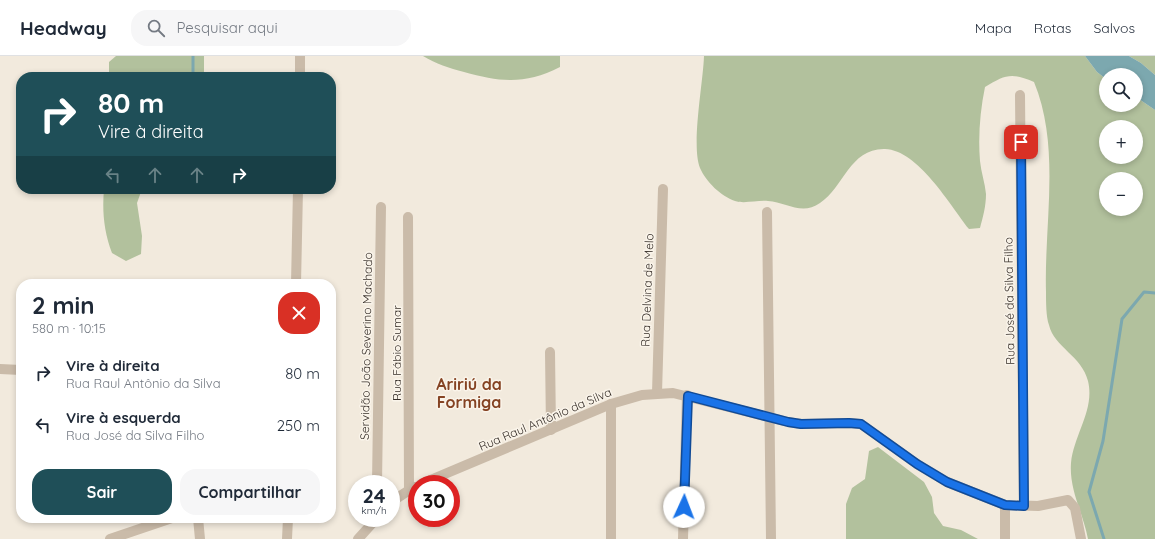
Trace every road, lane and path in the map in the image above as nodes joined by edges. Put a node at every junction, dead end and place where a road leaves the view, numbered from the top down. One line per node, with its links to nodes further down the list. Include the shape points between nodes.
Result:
1 (300, 56): 2 (street)
2 (300, 72)
3 (1020, 95): 22 (street, Rua José da Silva Filho)
4 (663, 189): 13 (street, Rua Delvina de Melo)
5 (298, 194): 9 (street)
6 (381, 207): 18 (street, Servidão João Severino Machado)
7 (767, 212): 16 (street)
8 (408, 216): 19 (street, Rua Fábio Sumar)
9 (296, 279)
10 (550, 352): 17 (street)
11 (0, 369): 12 (street)
12 (16, 370)
13 (657, 392): 14 (street, Rua Raul Antônio da Silva); 15 (street, Rua Raul Antônio da Silva)
14 (688, 396): 16 (street, Rua Raul Antônio da Silva); 32 (street)
15 (611, 404): 17 (street, Rua Raul Antônio da Silva); 31 (street)
16 (770, 418): 21 (street, Rua Raul Antônio da Silva, via 801,424 861,424 947,482); 33 (street)
17 (551, 430): 20 (street, Rua Raul Antônio da Silva)
18 (377, 475)
19 (413, 475)
20 (443, 475)
21 (1005, 505): 22 (street, Rua Raul Antônio da Silva); 34 (street)
22 (1024, 506): 35 (street, Rua Raul Antônio da Silva, via 1068,500 1075,508)
23 (157, 523): 27 (street)
24 (198, 523): 28 (street)
25 (288, 523): 29 (street)
26 (369, 527): 30 (street)
27 (110, 539)
28 (200, 539)
29 (287, 539)
30 (358, 539)
31 (611, 539)
32 (683, 539)
33 (771, 539)
34 (1005, 539)
35 (1081, 539)

